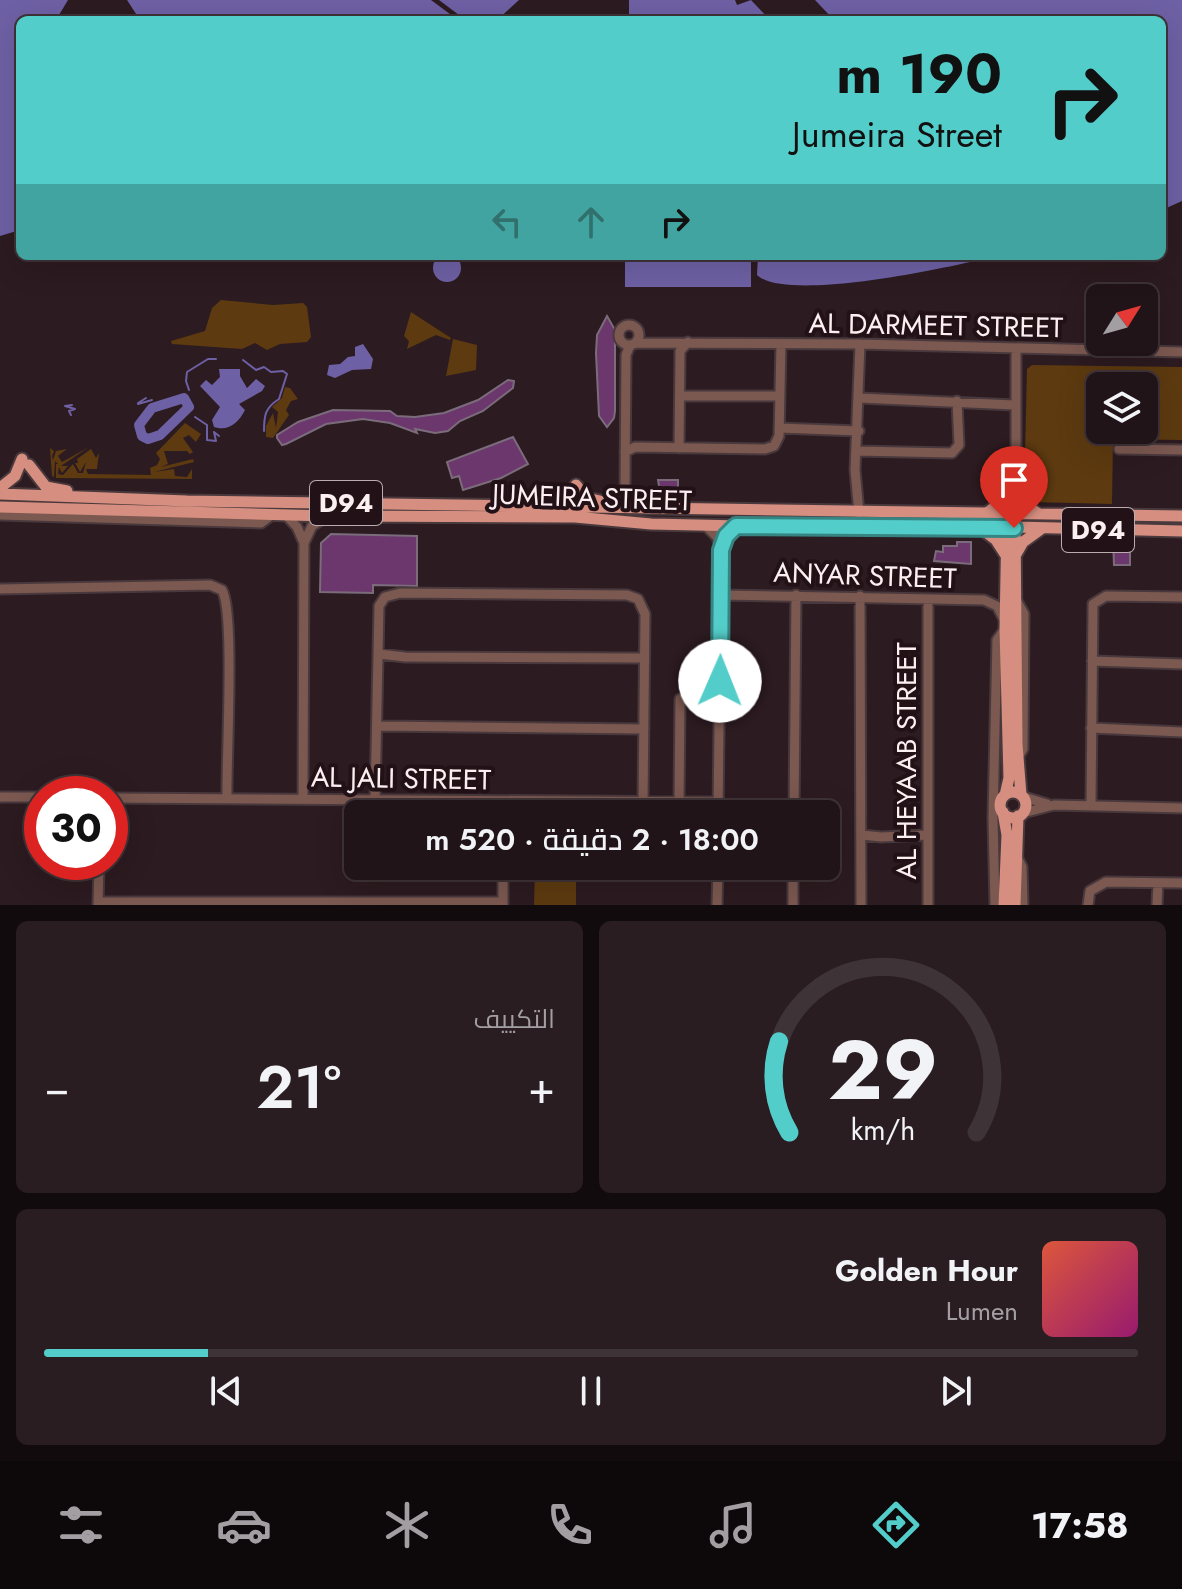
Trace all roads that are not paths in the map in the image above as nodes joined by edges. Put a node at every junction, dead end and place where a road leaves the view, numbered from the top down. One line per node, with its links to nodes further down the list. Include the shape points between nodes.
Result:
1 (635, 341): 2 (street, AL DARMEET STREET); 3 (street, AL DARMEET STREET); 18 (street, via 626,355 625,440)
2 (688, 342): 3 (street, AL DARMEET STREET); 4 (street, AL DARMEET STREET); 7 (street)
3 (672, 343): 7 (street)
4 (781, 344): 5 (street, AL DARMEET STREET); 10 (street)
5 (860, 344): 6 (street, AL DARMEET STREET); 11 (street)
6 (1016, 348): 8 (street, AL DARMEET STREET); 13 (street)
7 (680, 351): 9 (street)
8 (1182, 352)
9 (680, 396): 10 (street); 16 (street)
10 (779, 396): 14 (street)
11 (859, 398): 12 (street); 15 (street)
12 (957, 401): 13 (street); 20 (street, via 959,445 952,453)
13 (1014, 405): 22 (street)
14 (779, 428): 15 (street); 16 (street, via 778,441 768,449)
15 (859, 431): 20 (street)
16 (679, 448): 18 (street)
17 (1119, 449): 19 (street)
18 (630, 450): 28 (street, via 625,490)
19 (1182, 450)
20 (857, 451): 30 (street)
21 (576, 485): 28 (main road, via 589,499)
22 (1013, 489): 31 (main road); 34 (street); 39 (main road)
23 (0, 491): 24 (main road, JUMEIRA STREET / D94); 25 (main road, via 25,462 50,489)
24 (18, 495): 25 (main road, JUMEIRA STREET / D94); 26 (main road, via 18,502)
25 (93, 498): 27 (main road, JUMEIRA STREET / D94); 29 (main road, via 34,498 28,501)
26 (0, 505): 29 (main road, JUMEIRA STREET / D94)
27 (575, 505): 28 (main road, JUMEIRA STREET / D94); 36 (main road, via 571,512)
28 (630, 506): 30 (main road, JUMEIRA STREET / D94); 38 (main road, via 592,511)
29 (29, 508): 32 (main road, JUMEIRA STREET / D94)
30 (859, 513): 31 (main road, JUMEIRA STREET / D94)
31 (987, 513): 34 (main road, JUMEIRA STREET / D94)
32 (279, 514): 33 (street, via 261,523); 35 (main road, JUMEIRA STREET / D94); 45 (street, via 297,527)
33 (0, 515)
34 (1012, 515): 39 (main road, JUMEIRA STREET / D94); 43 (main road)
35 (327, 516): 36 (main road, JUMEIRA STREET / D94); 45 (street, via 312,526)
36 (540, 516): 38 (main road, JUMEIRA STREET / D94)
37 (1182, 516): 39 (main road, JUMEIRA STREET / D94)
38 (589, 518): 40 (main road, JUMEIRA STREET / D94)
39 (1042, 523): 43 (main road, JUMEIRA STREET / D94); 44 (main road, JUMEIRA STREET / D94); 47 (main road)
40 (705, 525): 41 (main road, JUMEIRA STREET / D94); 46 (street)
41 (736, 526): 42 (main road, JUMEIRA STREET / D94); 46 (street)
42 (978, 526): 43 (main road, JUMEIRA STREET / D94); 47 (main road)
43 (1011, 528): 47 (main road)
44 (1182, 531)
45 (304, 543): 74 (street)
46 (721, 550): 50 (street)
47 (1009, 557): 48 (main road); 67 (main road, via 1014,596)
48 (1005, 586): 55 (street, ANYAR STREET); 56 (main road)
49 (0, 589): 73 (street, via 213,585 222,590 228,644)
50 (721, 592): 51 (street, ANYAR STREET); 79 (street)
51 (794, 595): 52 (street, ANYAR STREET); 80 (street)
52 (862, 596): 54 (street, ANYAR STREET); 86 (street)
53 (1182, 597): 59 (street, via 1097,599 1091,613)
54 (930, 600): 55 (street, ANYAR STREET); 87 (street, AL HEYAAB STREET)
55 (984, 600): 56 (street, ANYAR STREET, via 997,606)
56 (1005, 624): 66 (street, via 997,640); 67 (main road)
57 (379, 657): 58 (street); 58 (street, via 379,606 394,593 613,595 641,602); 62 (street)
58 (644, 660): 63 (street)
59 (1092, 663): 60 (street); 64 (street)
60 (1182, 664)
61 (680, 699): 78 (street)
62 (379, 728): 63 (street); 76 (street)
63 (644, 731): 77 (street)
64 (1091, 731): 65 (street); 82 (street)
65 (1182, 732)
66 (997, 752): 67 (main road); 89 (street)
67 (1012, 761): 68 (main road); 69 (main road)
68 (1005, 795): 69 (main road); 84 (main road)
69 (1022, 796): 81 (street); 85 (main road)
70 (0, 797): 71 (street)
71 (24, 797)
72 (128, 798): 73 (street, AL JALI STREET)
73 (225, 799): 74 (street, AL JALI STREET)
74 (301, 799): 75 (street, AL JALI STREET)
75 (344, 800)
76 (378, 800)
77 (640, 800)
78 (679, 800)
79 (718, 800)
80 (794, 800)
81 (1054, 805): 82 (street); 85 (street)
82 (1089, 805): 83 (street)
83 (1182, 808)
84 (1003, 812): 85 (main road, via 1010,817); 88 (main road)
85 (1021, 814): 88 (main road)
86 (862, 837): 87 (street); 103 (street)
87 (928, 838): 104 (street, AL HEYAAB STREET)
88 (1011, 854): 89 (main road); 106 (main road); 107 (main road); 108 (street, via 1022,865)
89 (996, 865): 105 (street)
90 (99, 880): 96 (street)
91 (503, 880): 98 (street)
92 (718, 880): 101 (street)
93 (793, 880): 102 (street)
94 (1156, 883): 95 (street); 109 (street, via 1102,883 1090,891); 110 (street)
95 (1182, 883)
96 (98, 901): 97 (street)
97 (306, 903): 99 (street)
98 (503, 903): 100 (street)
99 (400, 904): 100 (street)
100 (482, 904)
101 (717, 905)
102 (793, 905)
103 (861, 905)
104 (928, 905)
105 (995, 905)
106 (1004, 905)
107 (1015, 905)
108 (1023, 905)
109 (1088, 905)
110 (1156, 905)

